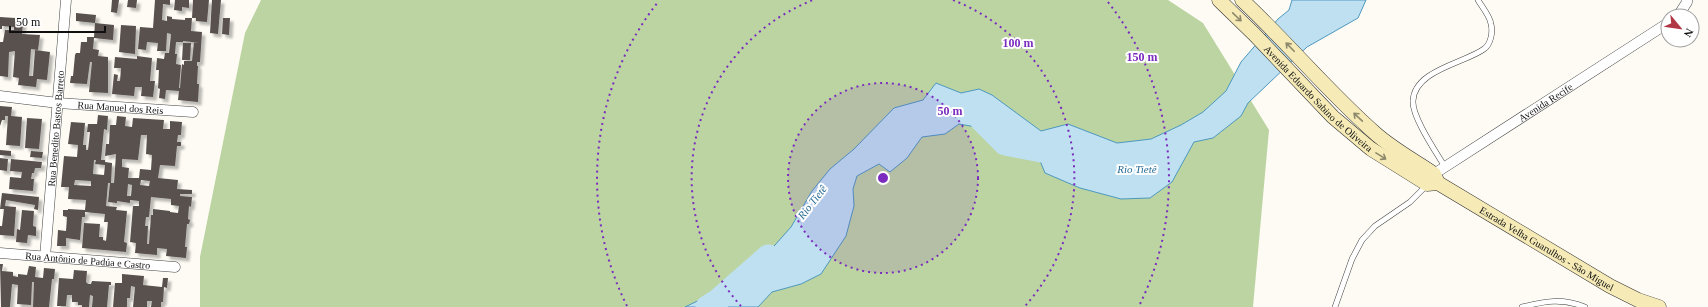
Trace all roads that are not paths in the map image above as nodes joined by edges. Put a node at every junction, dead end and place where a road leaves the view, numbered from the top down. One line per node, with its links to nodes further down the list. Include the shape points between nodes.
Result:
1 (66, 0): 7 (street, Rua Benedito Bastos Barreto)
2 (1219, 0): 9 (main road, Avenida Eduardo Sabino de Oliveira, one-way to 9, via 1333,117 1371,149)
3 (1242, 0): 9 (main road, Avenida Eduardo Sabino de Oliveira, one-way to 3, via 1377,135)
4 (1478, 0): 9 (lane, via 1491,23 1492,36 1485,49 1438,70 1418,85 1412,101)
5 (1660, 28): 9 (street, Avenida Recife)
6 (0, 96): 7 (street, Rua Manuel dos Reis)
7 (58, 103): 8 (street, Rua Manuel dos Reis); 11 (street, Rua Benedito Bastos Barreto)
8 (193, 112)
9 (1436, 177): 13 (lane, via 1410,202 1376,226 1362,240 1352,259); 16 (main road, Estrada Velha Guarulhos - São Miguel, via 1610,286)
10 (0, 253): 11 (street, Rua Antônio de Padúa e Castro)
11 (45, 257): 12 (street, Rua Antônio de Padúa e Castro)
12 (175, 267)
13 (1335, 307)
14 (1522, 307): 15 (lane, via 1556,300 1573,302)
15 (1585, 307)
16 (1659, 307)

